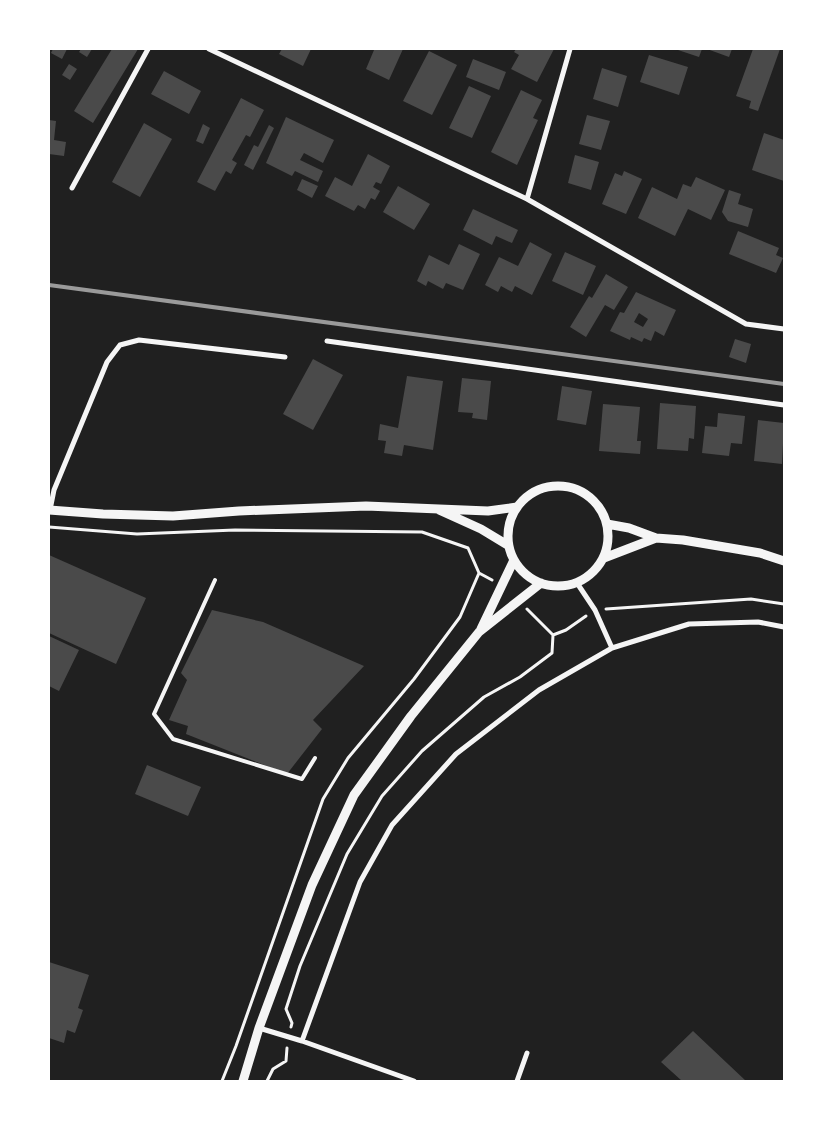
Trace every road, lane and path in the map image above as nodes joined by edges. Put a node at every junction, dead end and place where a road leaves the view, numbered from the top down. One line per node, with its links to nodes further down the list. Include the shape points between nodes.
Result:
1 (148, 49): 4 (street)
2 (209, 49): 5 (street)
3 (570, 49): 5 (street)
4 (72, 188)
5 (527, 200): 6 (street, via 746,324)
6 (784, 329)
7 (327, 342): 9 (street)
8 (285, 358): 12 (street, via 139,340 120,345 107,362 54,490)
9 (784, 405)
10 (517, 507): 11 (street, via 488,511); 13 (street, via 539,490 553,486 568,487 593,499); 16 (street, via 510,526)
11 (434, 508): 12 (street, via 366,506 174,516); 16 (street, via 481,529)
12 (49, 510)
13 (607, 524): 15 (street); 17 (street, via 609,541)
14 (49, 526): 20 (path, via 137,534 235,530 422,532 468,548)
15 (656, 538): 17 (street); 19 (street, via 760,553)
16 (509, 546): 18 (street)
17 (604, 558): 22 (street, via 598,568)
18 (514, 560): 23 (street, via 520,570); 27 (street)
19 (784, 561)
20 (479, 573)
21 (215, 580): 29 (lane, via 154,714 174,739 302,779)
22 (577, 583): 23 (street, via 565,586); 25 (street)
23 (541, 584): 27 (street)
24 (784, 604): 25 (path, via 751,599)
25 (595, 610): 28 (street); 31 (path, via 553,635 552,653 520,677 484,697 422,751 382,796 347,854 300,966 286,1009 292,1024)
26 (784, 627): 28 (street, via 758,622 689,624)
27 (479, 632): 30 (street, via 411,716 354,795 312,884)
28 (612, 648): 32 (street, via 539,690 456,754 392,825 360,882)
29 (315, 758)
30 (259, 1028): 31 (street); 34 (street)
31 (288, 1037): 32 (street); 35 (path, via 286,1061 273,1069)
32 (302, 1041): 36 (street)
33 (527, 1053): 37 (street)
34 (243, 1081)
35 (267, 1081)
36 (414, 1081)
37 (517, 1081)

